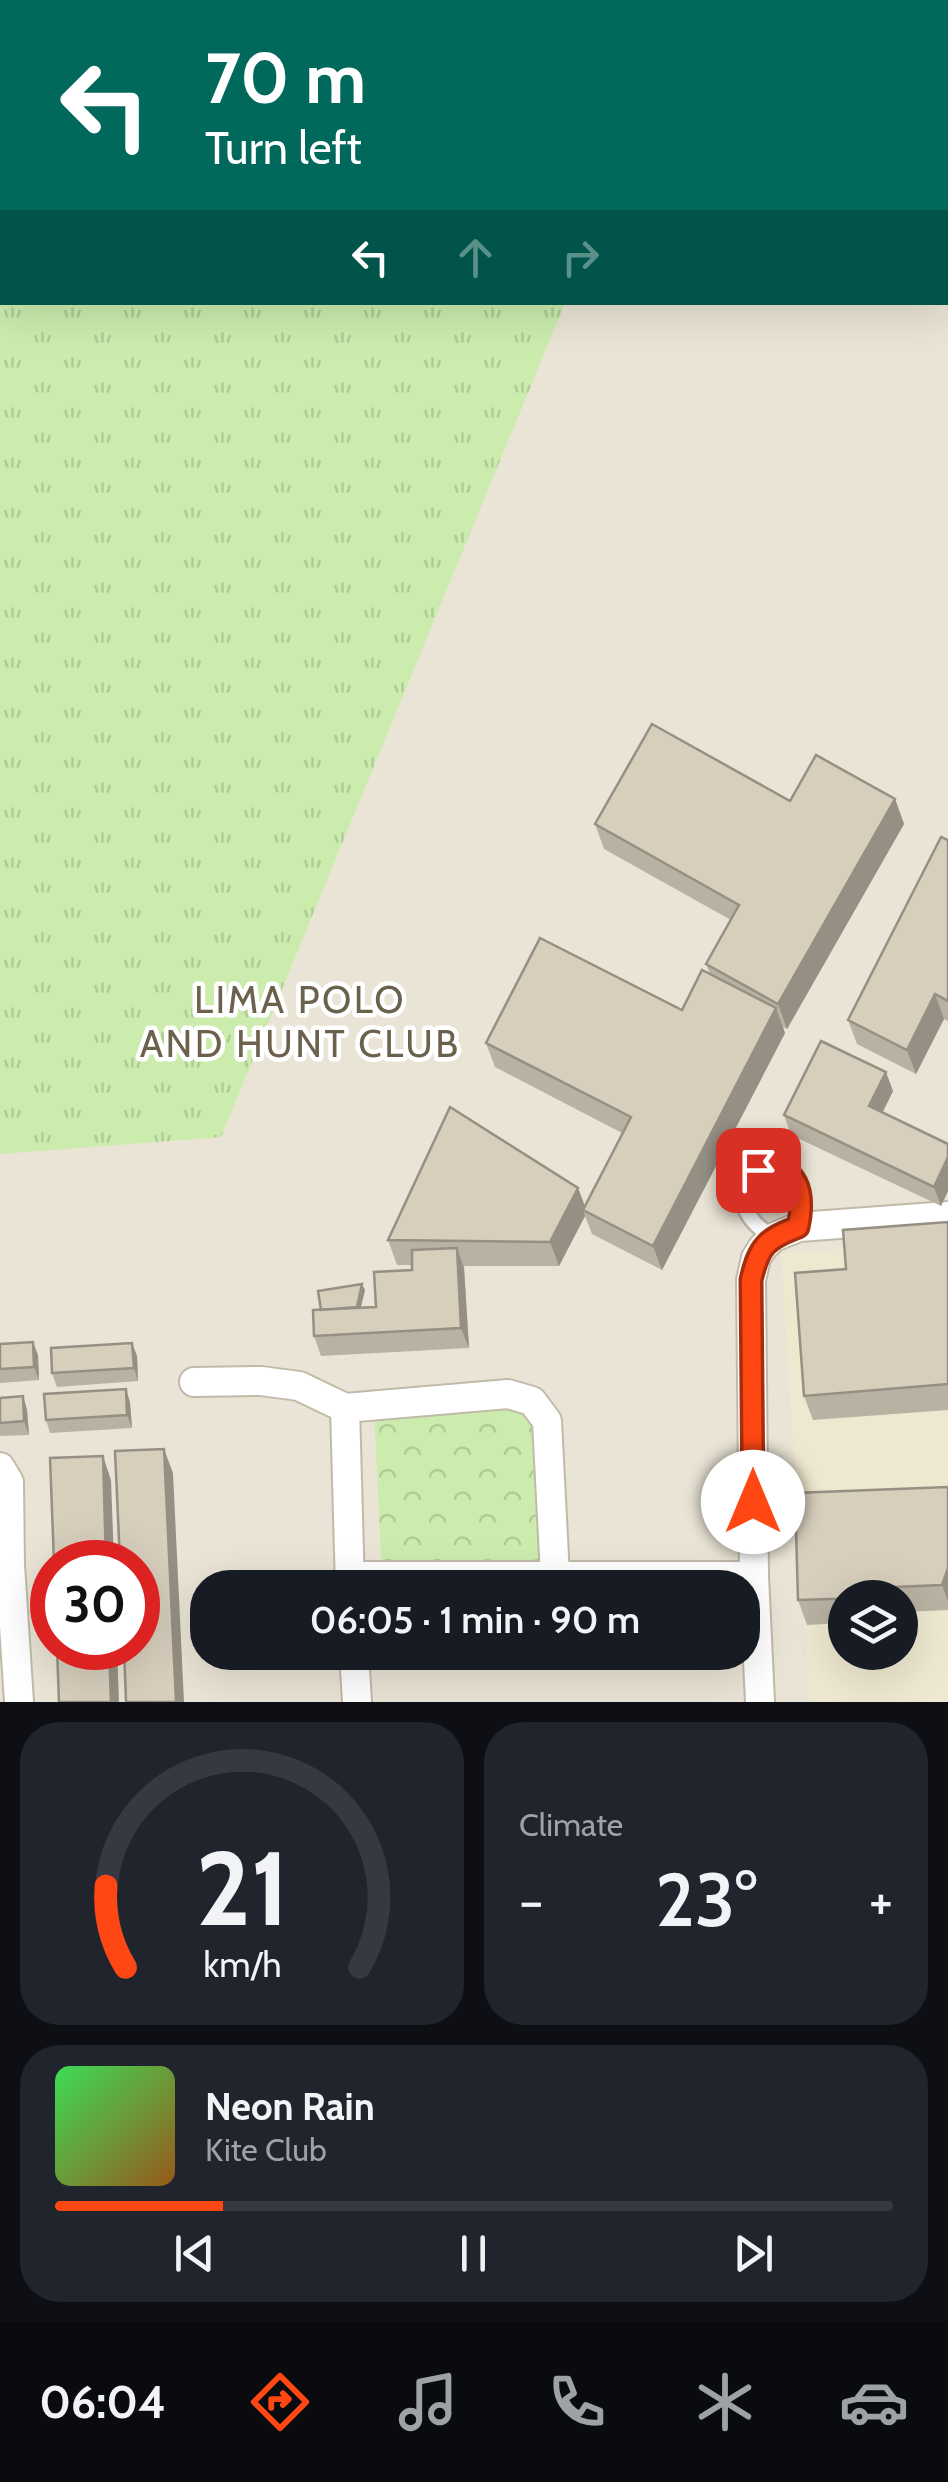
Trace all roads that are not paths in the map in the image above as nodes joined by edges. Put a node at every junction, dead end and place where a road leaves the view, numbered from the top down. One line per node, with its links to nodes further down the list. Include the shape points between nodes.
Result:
1 (948, 1216): 2 (street)
2 (786, 1232): 2 (lane, via 802,1209 797,1184 777,1168 758,1170 746,1182 744,1205 764,1232); 9 (street, via 763,1246 751,1280)
3 (194, 1382): 4 (street, via 300,1386)
4 (346, 1408): 7 (street); 8 (street, via 508,1394 532,1401 547,1421)
5 (0, 1466): 6 (street, via 9,1482)
6 (5, 1565): 12 (street)
7 (350, 1570)
8 (555, 1570)
9 (754, 1570)
10 (355, 1670): 13 (street)
11 (758, 1670): 14 (street)
12 (19, 1702)
13 (357, 1702)
14 (760, 1702)

